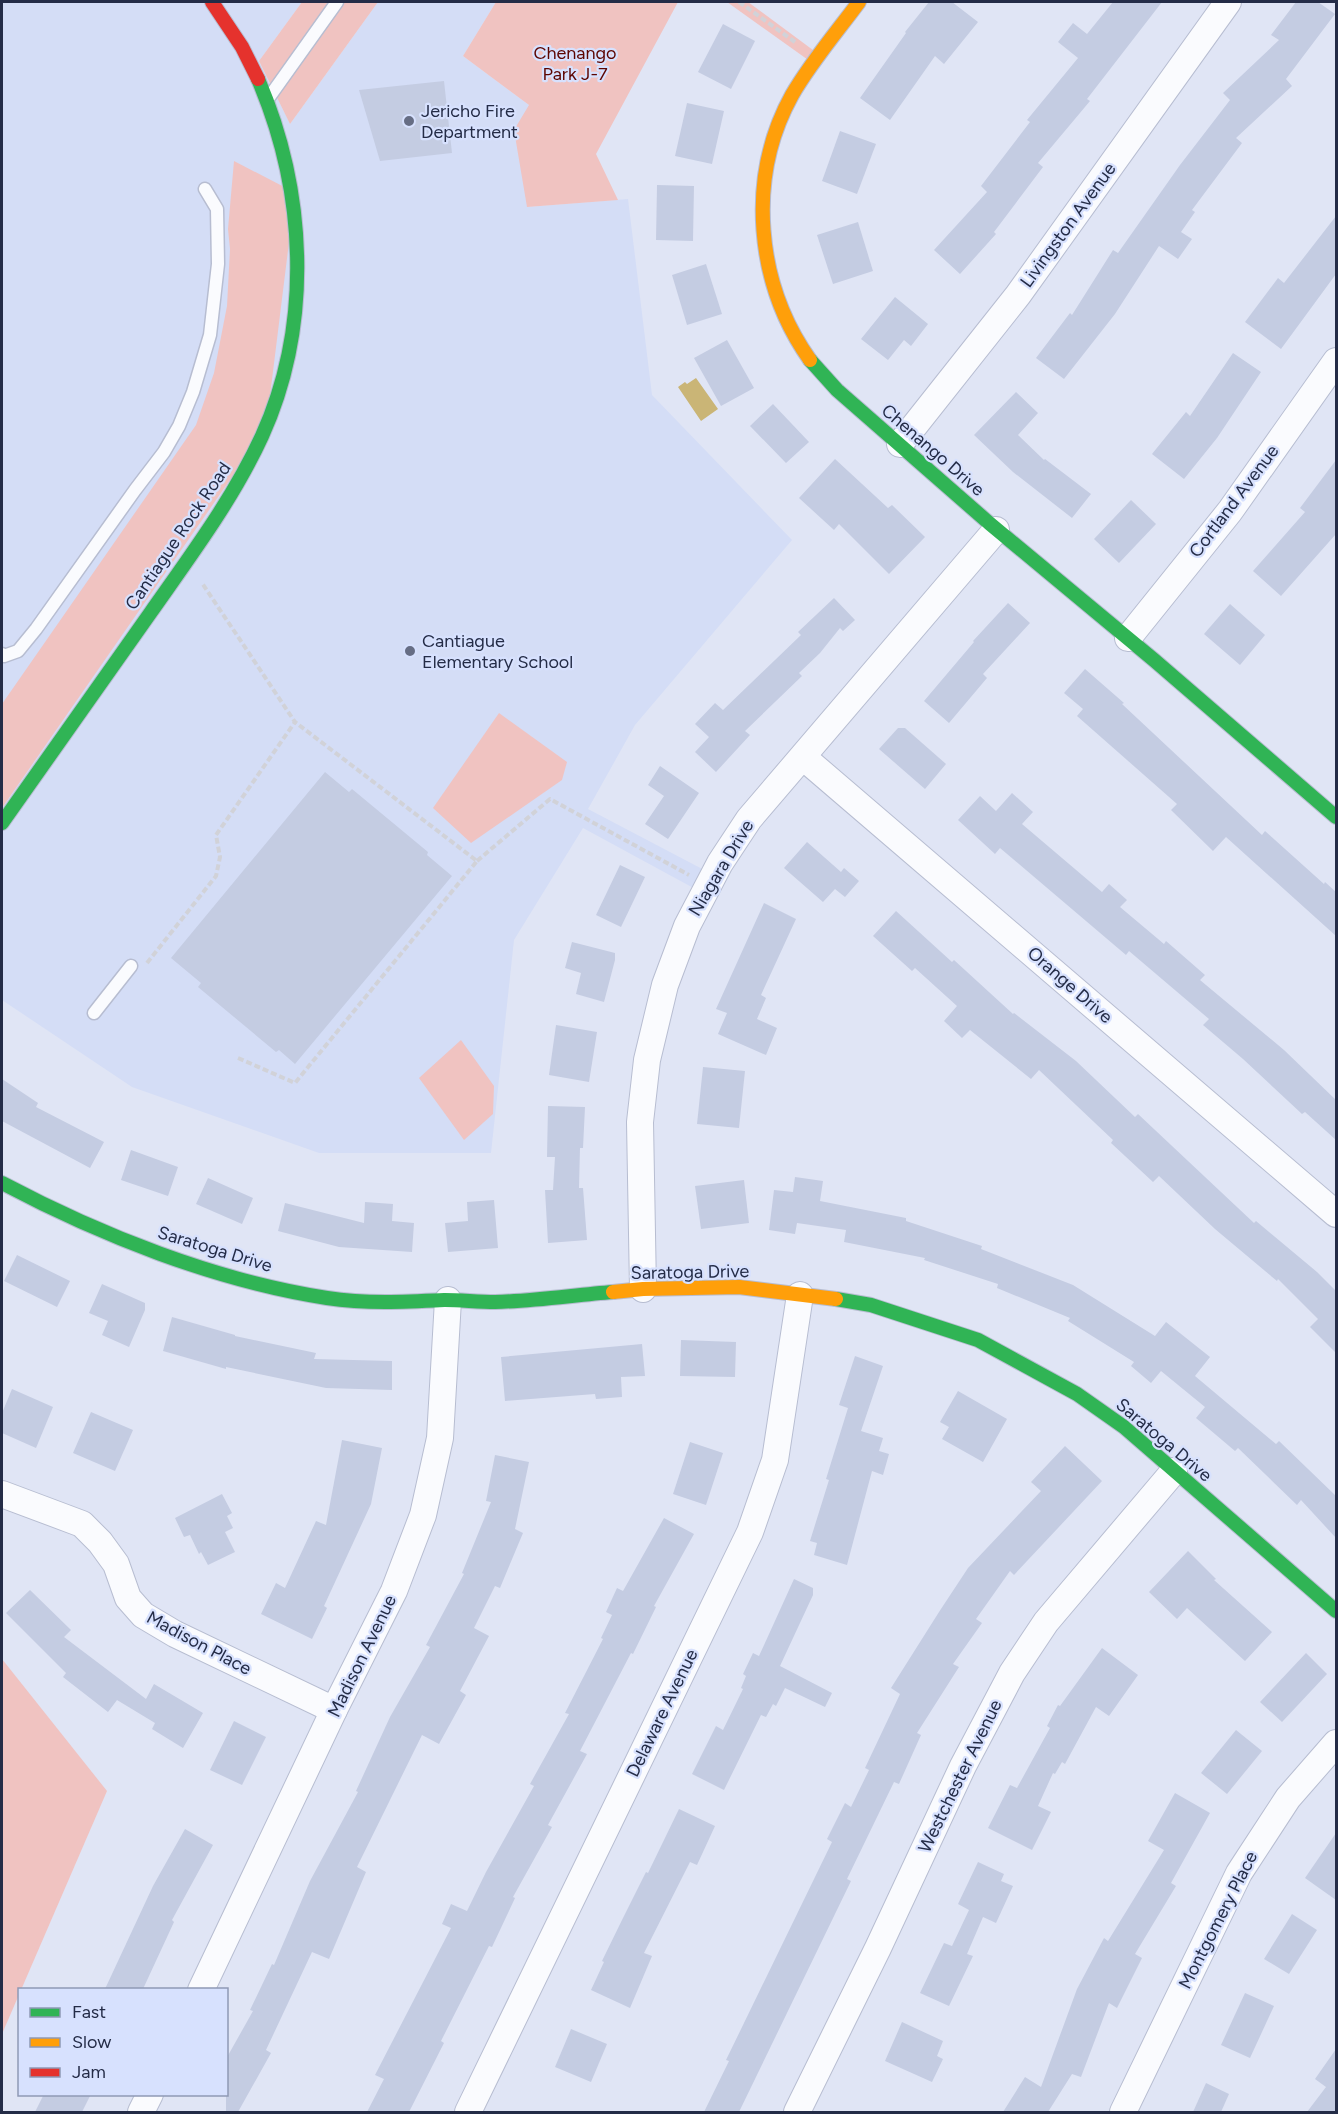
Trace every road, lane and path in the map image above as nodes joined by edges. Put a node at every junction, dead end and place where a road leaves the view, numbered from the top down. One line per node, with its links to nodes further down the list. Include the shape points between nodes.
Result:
1 (212, 2): 7 (street, Cantiague Rock Road, via 250,62)
2 (337, 2): 7 (lane)
3 (739, 2): 6 (path)
4 (859, 2): 6 (street, Chenango Drive)
5 (1228, 2): 10 (street, Livingston Avenue, via 1018,295)
6 (818, 58): 10 (street, Chenango Drive, via 785,109 769,158 764,238 769,272 782,309 817,369)
7 (266, 100): 12 (street, Cantiague Rock Road, via 285,159 293,210 297,269 294,322 282,382 266,428 234,490)
8 (205, 189): 14 (lane, via 218,209 218,264 210,335 179,426 36,629 18,651)
9 (1336, 361): 13 (street, Cortland Avenue, via 1230,511)
10 (900, 444): 11 (street, Chenango Drive)
11 (996, 530): 13 (street, Chenango Drive); 16 (street, Niagara Drive)
12 (186, 559): 15 (path); 18 (street, Cantiague Rock Road)
13 (1128, 638): 17 (street, Chenango Drive)
14 (2, 654)
15 (295, 722): 19 (path); 21 (path, via 216,835 220,857 216,876)
16 (803, 757): 20 (street, Niagara Drive, via 749,819); 26 (street, Orange Drive)
17 (1336, 817)
18 (2, 823)
19 (477, 861): 20 (path, via 550,799); 24 (path, via 295,1083)
20 (709, 885): 27 (street, Niagara Drive, via 687,926 665,985 647,1060 640,1122)
21 (147, 964)
22 (131, 966): 23 (lane)
23 (94, 1013)
24 (238, 1058)
25 (2, 1184): 29 (street, Saratoga Drive, via 59,1212 233,1278 327,1298 391,1303)
26 (1336, 1214)
27 (643, 1289): 28 (street, Saratoga Drive, via 739,1287); 29 (street, Saratoga Drive, via 495,1302)
28 (800, 1295): 30 (street, Saratoga Drive, via 871,1305 978,1340 1077,1394 1124,1427); 38 (street, Delaware Avenue, via 775,1460 750,1532)
29 (448, 1300): 33 (street, Madison Avenue, via 440,1438 423,1515 394,1591)
30 (1174, 1471): 32 (street, Saratoga Drive); 39 (street, Westchester Avenue, via 1046,1622 1012,1673 963,1766)
31 (2, 1494): 33 (street, Madison Place, via 82,1524 116,1564 128,1598 143,1615)
32 (1336, 1611)
33 (334, 1710): 35 (street, Madison Avenue)
34 (1336, 1743): 40 (street, Montgomery Place, via 1288,1798 1239,1873)
35 (201, 1988)
36 (149, 2096): 37 (street)
37 (141, 2112)
38 (468, 2112)
39 (797, 2112)
40 (1123, 2112)

